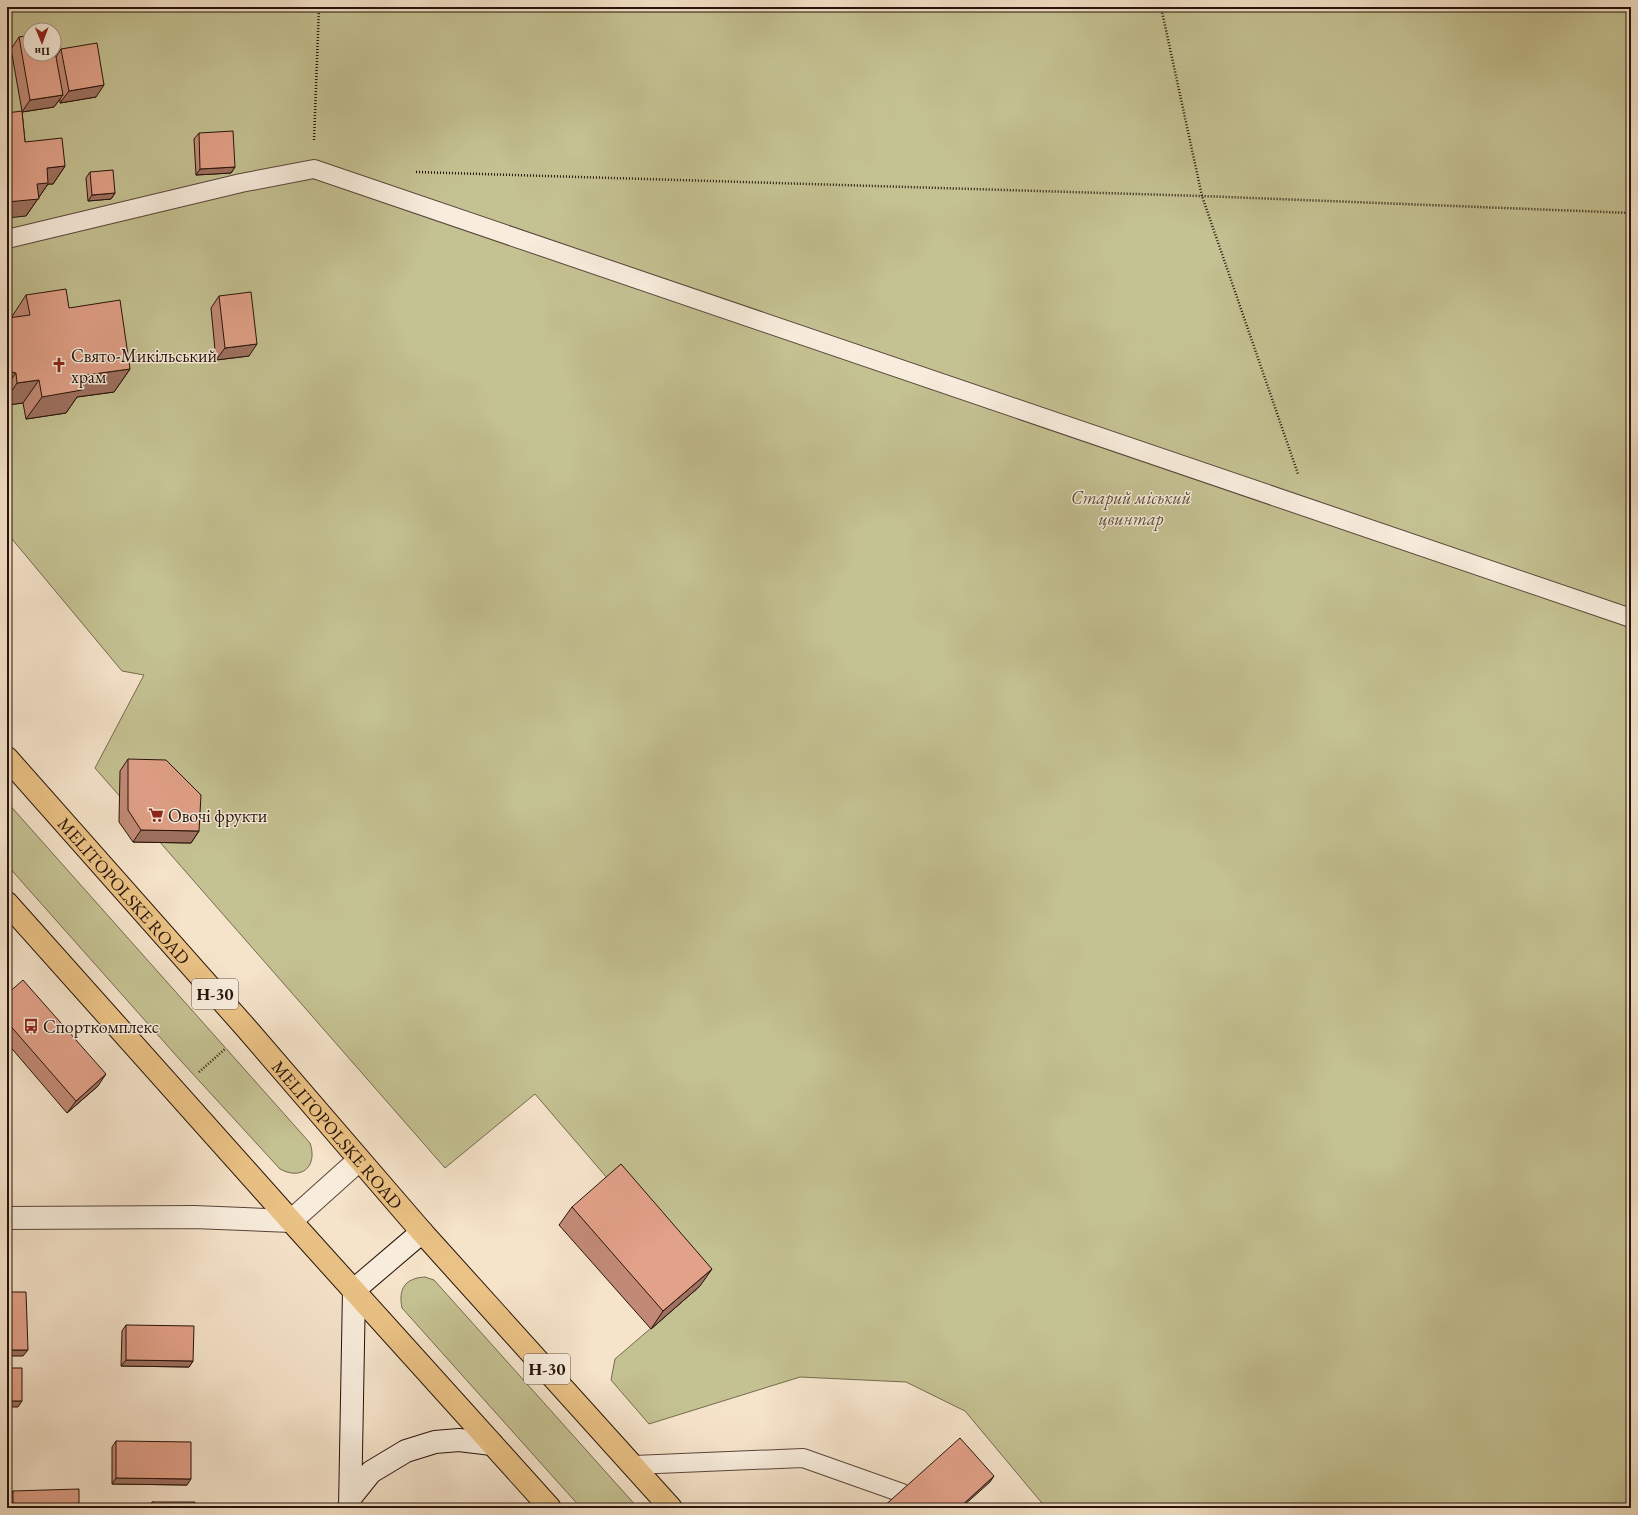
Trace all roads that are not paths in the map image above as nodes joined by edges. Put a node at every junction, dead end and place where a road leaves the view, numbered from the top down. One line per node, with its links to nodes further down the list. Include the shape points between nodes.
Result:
1 (7, 240): 2 (lane, via 241,183 314,169)
2 (1631, 618)
3 (7, 758): 5 (main road, MELITOPOLSKE ROAD / Н-30, via 247,1029)
4 (7, 903): 7 (main road)
5 (359, 1160): 7 (street); 8 (main road, MELITOPOLSKE ROAD / Н-30)
6 (7, 1218): 7 (street, via 194,1217)
7 (291, 1222): 9 (main road)
8 (422, 1232): 9 (street); 11 (main road, MELITOPOLSKE ROAD / Н-30)
9 (354, 1290): 10 (main road); 13 (street)
10 (492, 1444): 13 (street, via 459,1440 435,1442 406,1450 371,1472); 14 (main road)
11 (634, 1465): 12 (lane, via 803,1458); 15 (main road, MELITOPOLSKE ROAD / Н-30)
12 (902, 1493)
13 (351, 1503)
14 (550, 1508)
15 (672, 1508)

